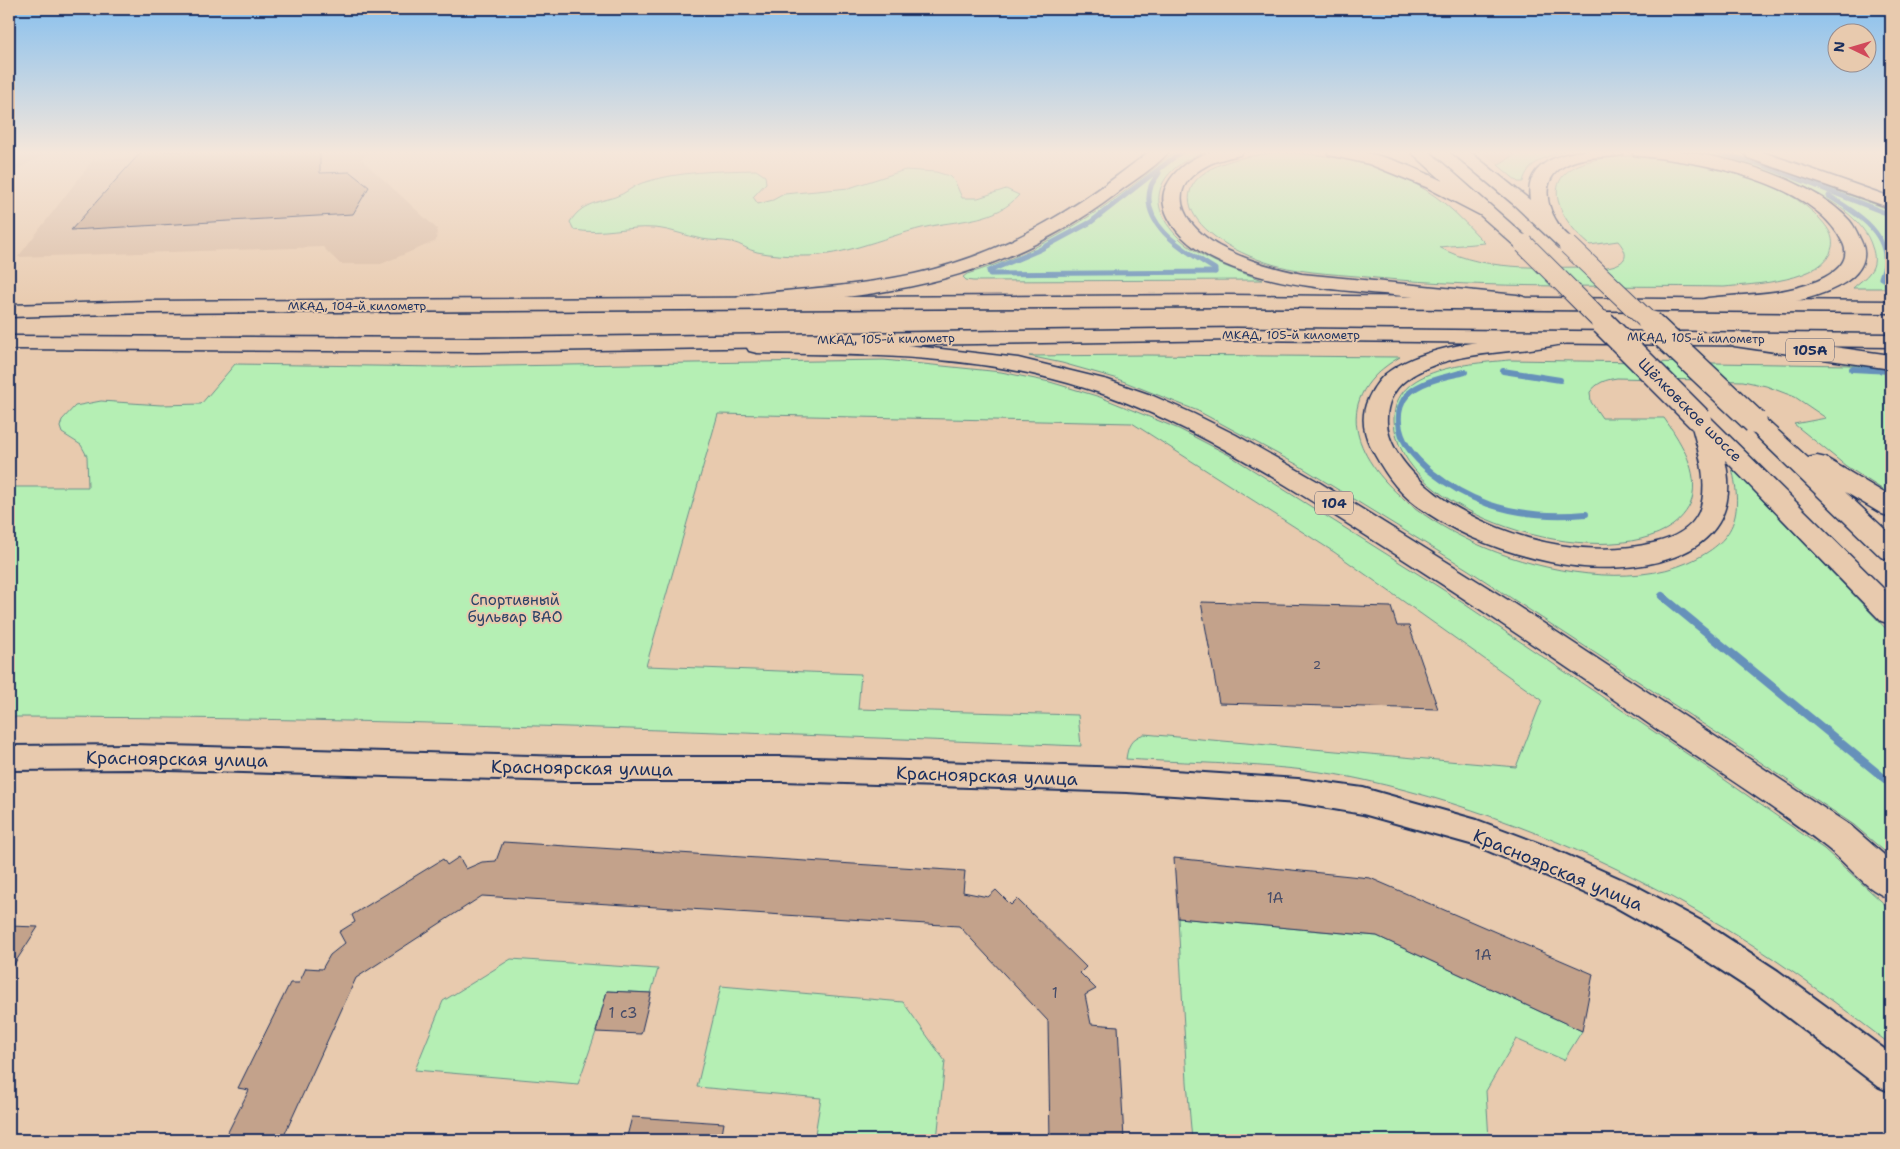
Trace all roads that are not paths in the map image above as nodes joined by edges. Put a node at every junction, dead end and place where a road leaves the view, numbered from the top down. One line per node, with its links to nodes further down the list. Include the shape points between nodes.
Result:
1 (1088, 205): 12 (main road, via 1024,242 977,261 914,280)
2 (1173, 205): 10 (main road, via 1185,228 1200,242 1220,254 1272,274 1302,280)
3 (1474, 205): 8 (main road)
4 (1480, 205): 8 (main road, Щёлковское шоссе)
5 (1522, 205): 9 (main road)
6 (1540, 205): 9 (main road)
7 (1818, 205): 11 (main road, via 1842,223 1853,238 1856,253 1852,266 1840,277 1817,288 1780,296)
8 (1487, 211): 21 (main road, Щёлковское шоссе, bridge)
9 (1562, 239): 22 (main road, bridge)
10 (1540, 303): 11 (main road); 12 (main road, via 1225,301)
11 (1700, 304): 13 (main road)
12 (705, 305): 14 (main road, МКАД, 104-й километр, via 156,307)
13 (1891, 307)
14 (9, 311)
15 (1563, 337): 16 (main road, МКАД, 105-й километр); 19 (main road, МКАД, 105-й километр, via 1216,335); 21 (main road, via 1431,359 1399,374 1379,397 1375,426 1388,459 1401,476 1440,509 1522,546 1584,558 1640,557 1684,543 1710,518 1715,503 1715,486 1712,455)
16 (1728, 339): 17 (main road, МКАД, 105-й километр); 20 (main road, 105A)
17 (1891, 341)
18 (9, 343): 19 (main road)
19 (691, 343): 27 (main road, 104, via 888,350 1005,362 1108,387 1188,420 1239,446 1455,579 1839,837)
20 (1891, 362)
21 (1702, 421): 25 (main road, Щёлковское шоссе)
22 (1759, 426): 23 (main road); 24 (main road)
23 (1891, 508)
24 (1891, 550)
25 (1891, 613)
26 (9, 758): 28 (street, Красноярская улица, via 140,757 1068,778 1298,791 1363,801 1477,833 1623,895 1692,933 1767,982)
27 (1891, 883)
28 (1891, 1075)

